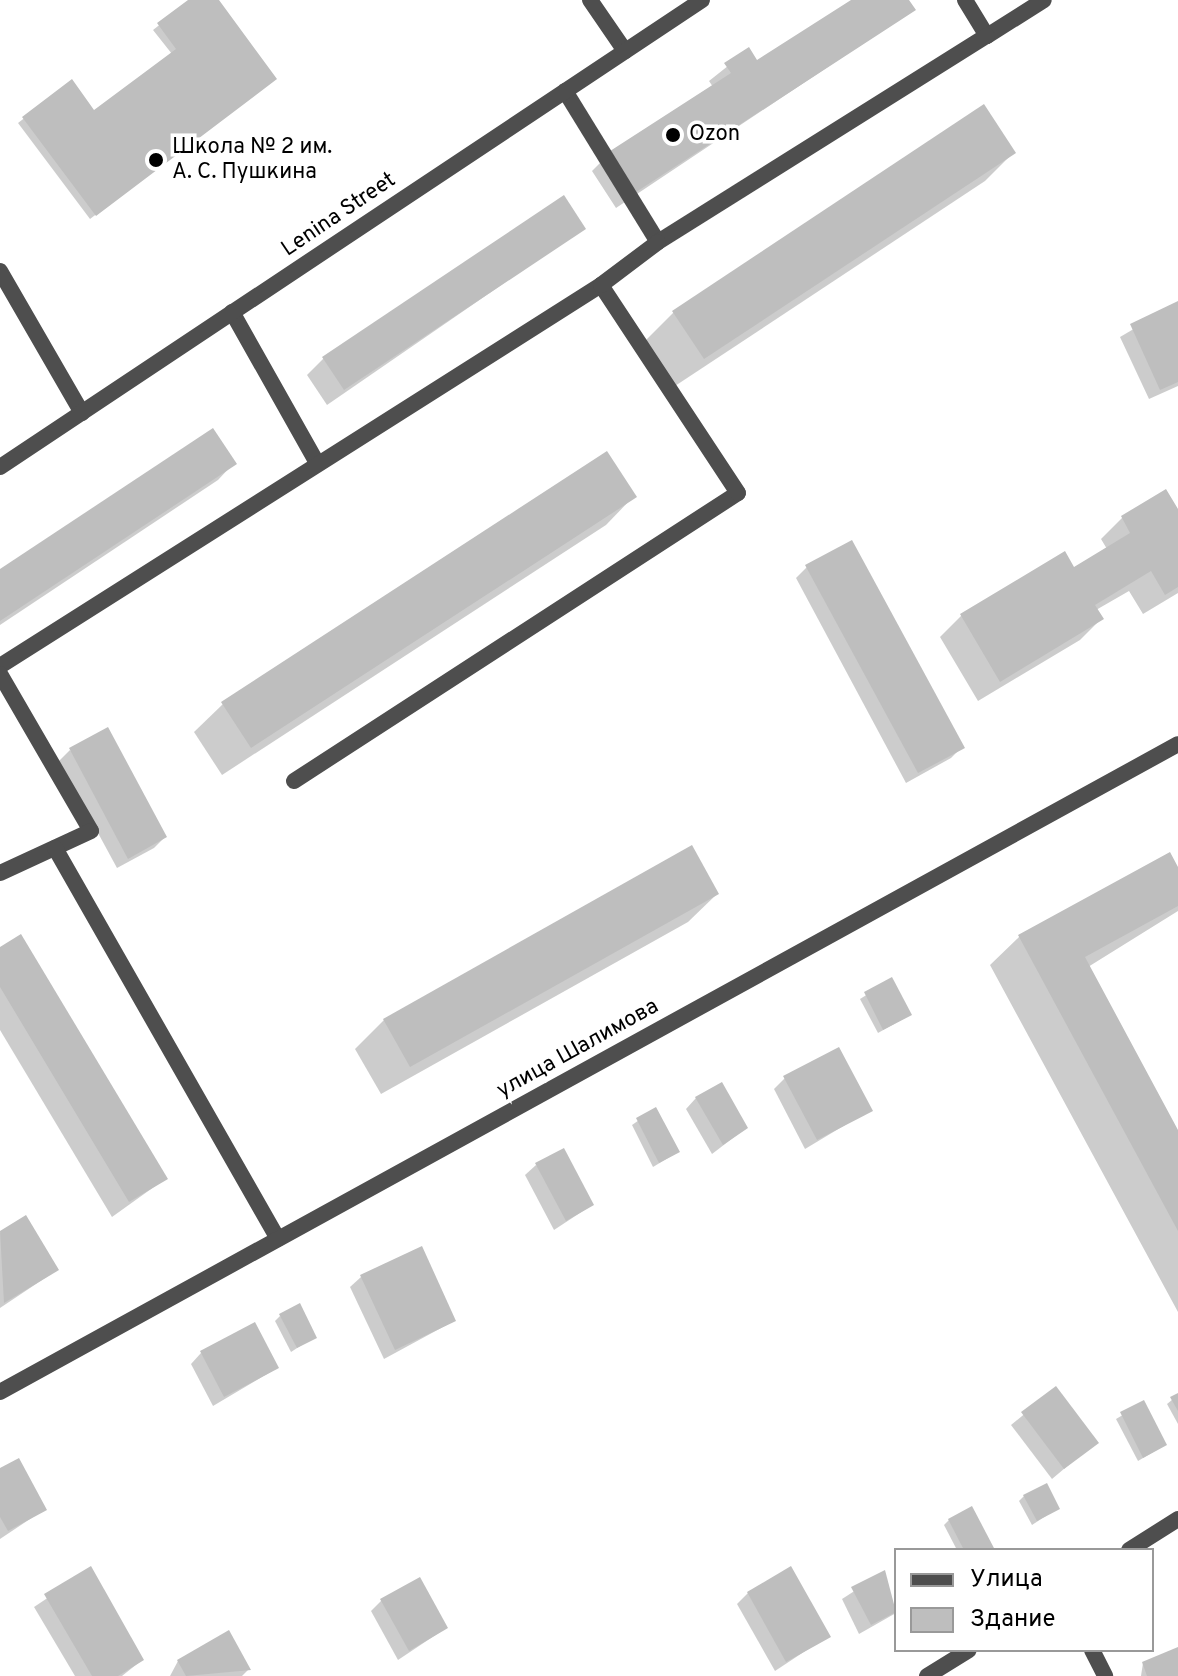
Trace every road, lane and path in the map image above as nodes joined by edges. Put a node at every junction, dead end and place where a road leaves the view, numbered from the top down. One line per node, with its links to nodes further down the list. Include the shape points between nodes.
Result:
1 (590, 0): 6 (street)
2 (702, 0): 6 (street, Lenina Street)
3 (965, 0): 5 (street)
4 (1044, 0): 5 (street)
5 (987, 36): 8 (street)
6 (625, 51): 7 (street, Lenina Street)
7 (565, 91): 8 (street); 11 (street, Lenina Street)
8 (658, 242): 10 (street)
9 (0, 271): 12 (street)
10 (601, 285): 13 (street); 18 (street, via 738,493)
11 (232, 312): 12 (street, Lenina Street); 13 (street)
12 (82, 413): 14 (street, Lenina Street)
13 (317, 463): 15 (street)
14 (0, 467)
15 (0, 666)
16 (0, 674): 19 (street, via 91,831)
17 (1178, 744): 21 (street, улица Шалимова)
18 (294, 781)
19 (55, 848): 20 (street); 21 (street)
20 (0, 873)
21 (278, 1239): 22 (street, улица Шалимова)
22 (0, 1392)
23 (1178, 1519): 24 (street)
24 (1132, 1548)
25 (966, 1652): 27 (street)
26 (1093, 1652): 28 (street)
27 (927, 1676)
28 (1105, 1676)

